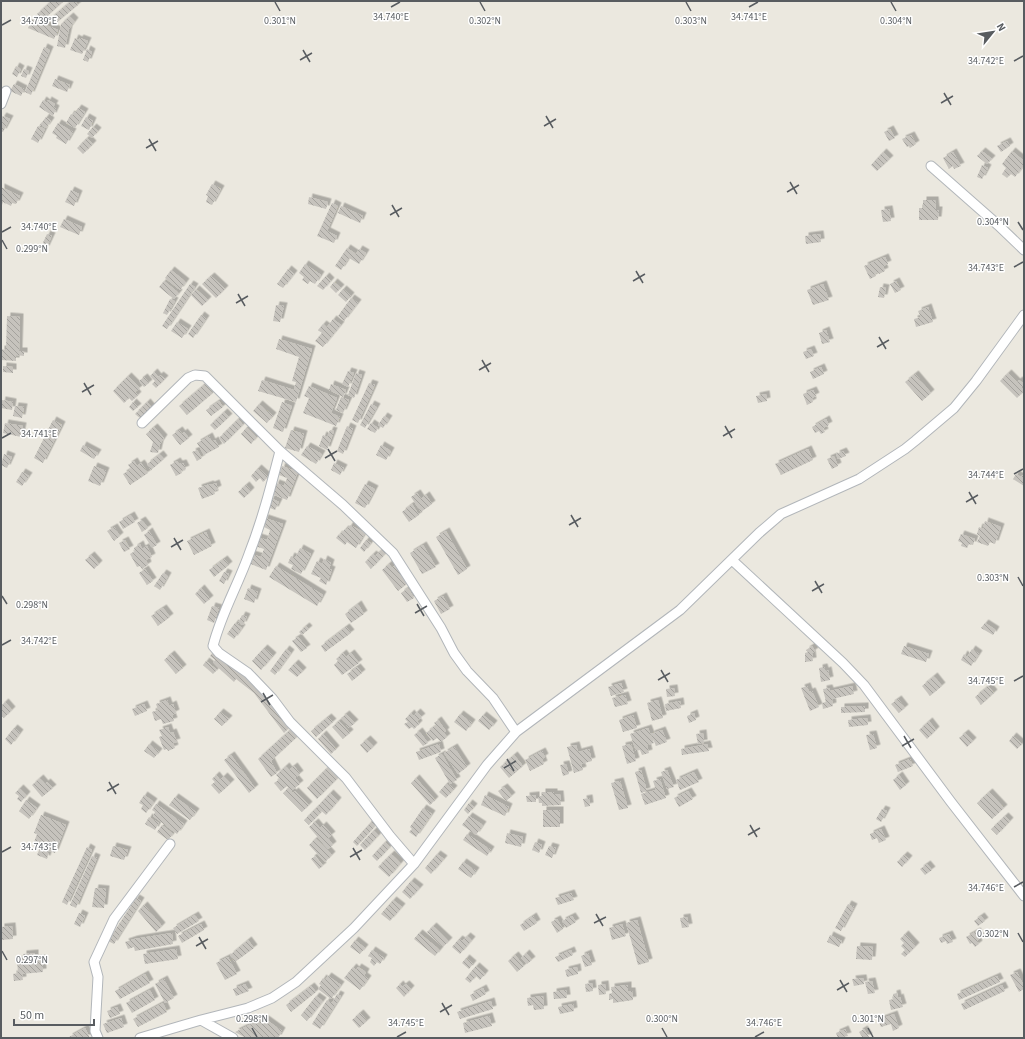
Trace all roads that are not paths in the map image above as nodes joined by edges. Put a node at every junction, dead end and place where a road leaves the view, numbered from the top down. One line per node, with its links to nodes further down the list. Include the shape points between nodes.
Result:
1 (6, 91): 2 (street)
2 (1, 104)
3 (931, 166): 4 (street)
4 (1024, 250)
5 (1024, 315): 8 (street, via 954,408 905,449 859,479 781,514)
6 (142, 423): 7 (street, via 188,378 195,375 205,376)
7 (280, 451): 9 (street, via 343,505 393,553 454,653 493,698); 11 (street, via 269,495 249,554 218,626 213,646 248,674 272,698 290,722 346,778)
8 (732, 560): 9 (street, via 680,610); 12 (street, via 864,685)
9 (516, 732): 11 (street, via 487,765)
10 (170, 844): 14 (street, via 114,919 94,962 98,977 95,1031)
11 (414, 864): 13 (street, via 354,928 296,982 272,998 248,1008)
12 (1024, 896)
13 (201, 1020): 15 (street); 16 (street)
14 (98, 1038)
15 (140, 1038)
16 (233, 1038)

